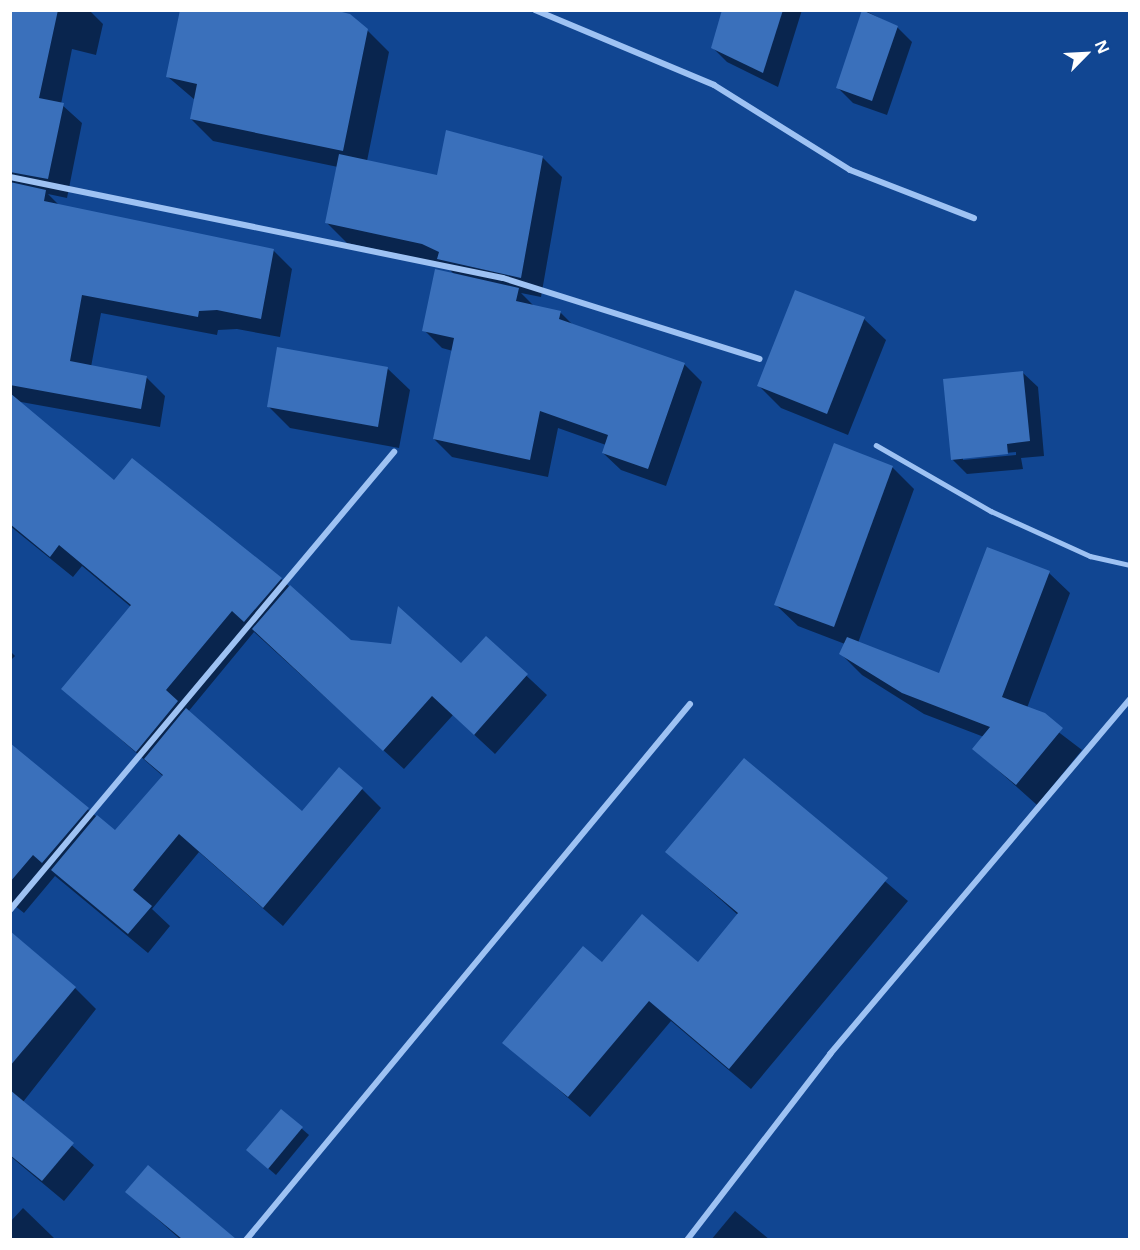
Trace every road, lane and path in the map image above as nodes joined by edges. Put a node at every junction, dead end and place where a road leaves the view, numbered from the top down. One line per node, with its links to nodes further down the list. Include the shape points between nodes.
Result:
1 (535, 10): 3 (street, via 714,85 850,170)
2 (10, 177): 4 (street, via 503,278)
3 (974, 218)
4 (760, 359)
5 (876, 445): 7 (lane, via 992,511 1090,556)
6 (394, 452): 10 (street)
7 (1130, 566)
8 (1130, 699): 12 (street, via 830,1054)
9 (690, 704): 11 (street)
10 (10, 910)
11 (246, 1239)
12 (687, 1239)

